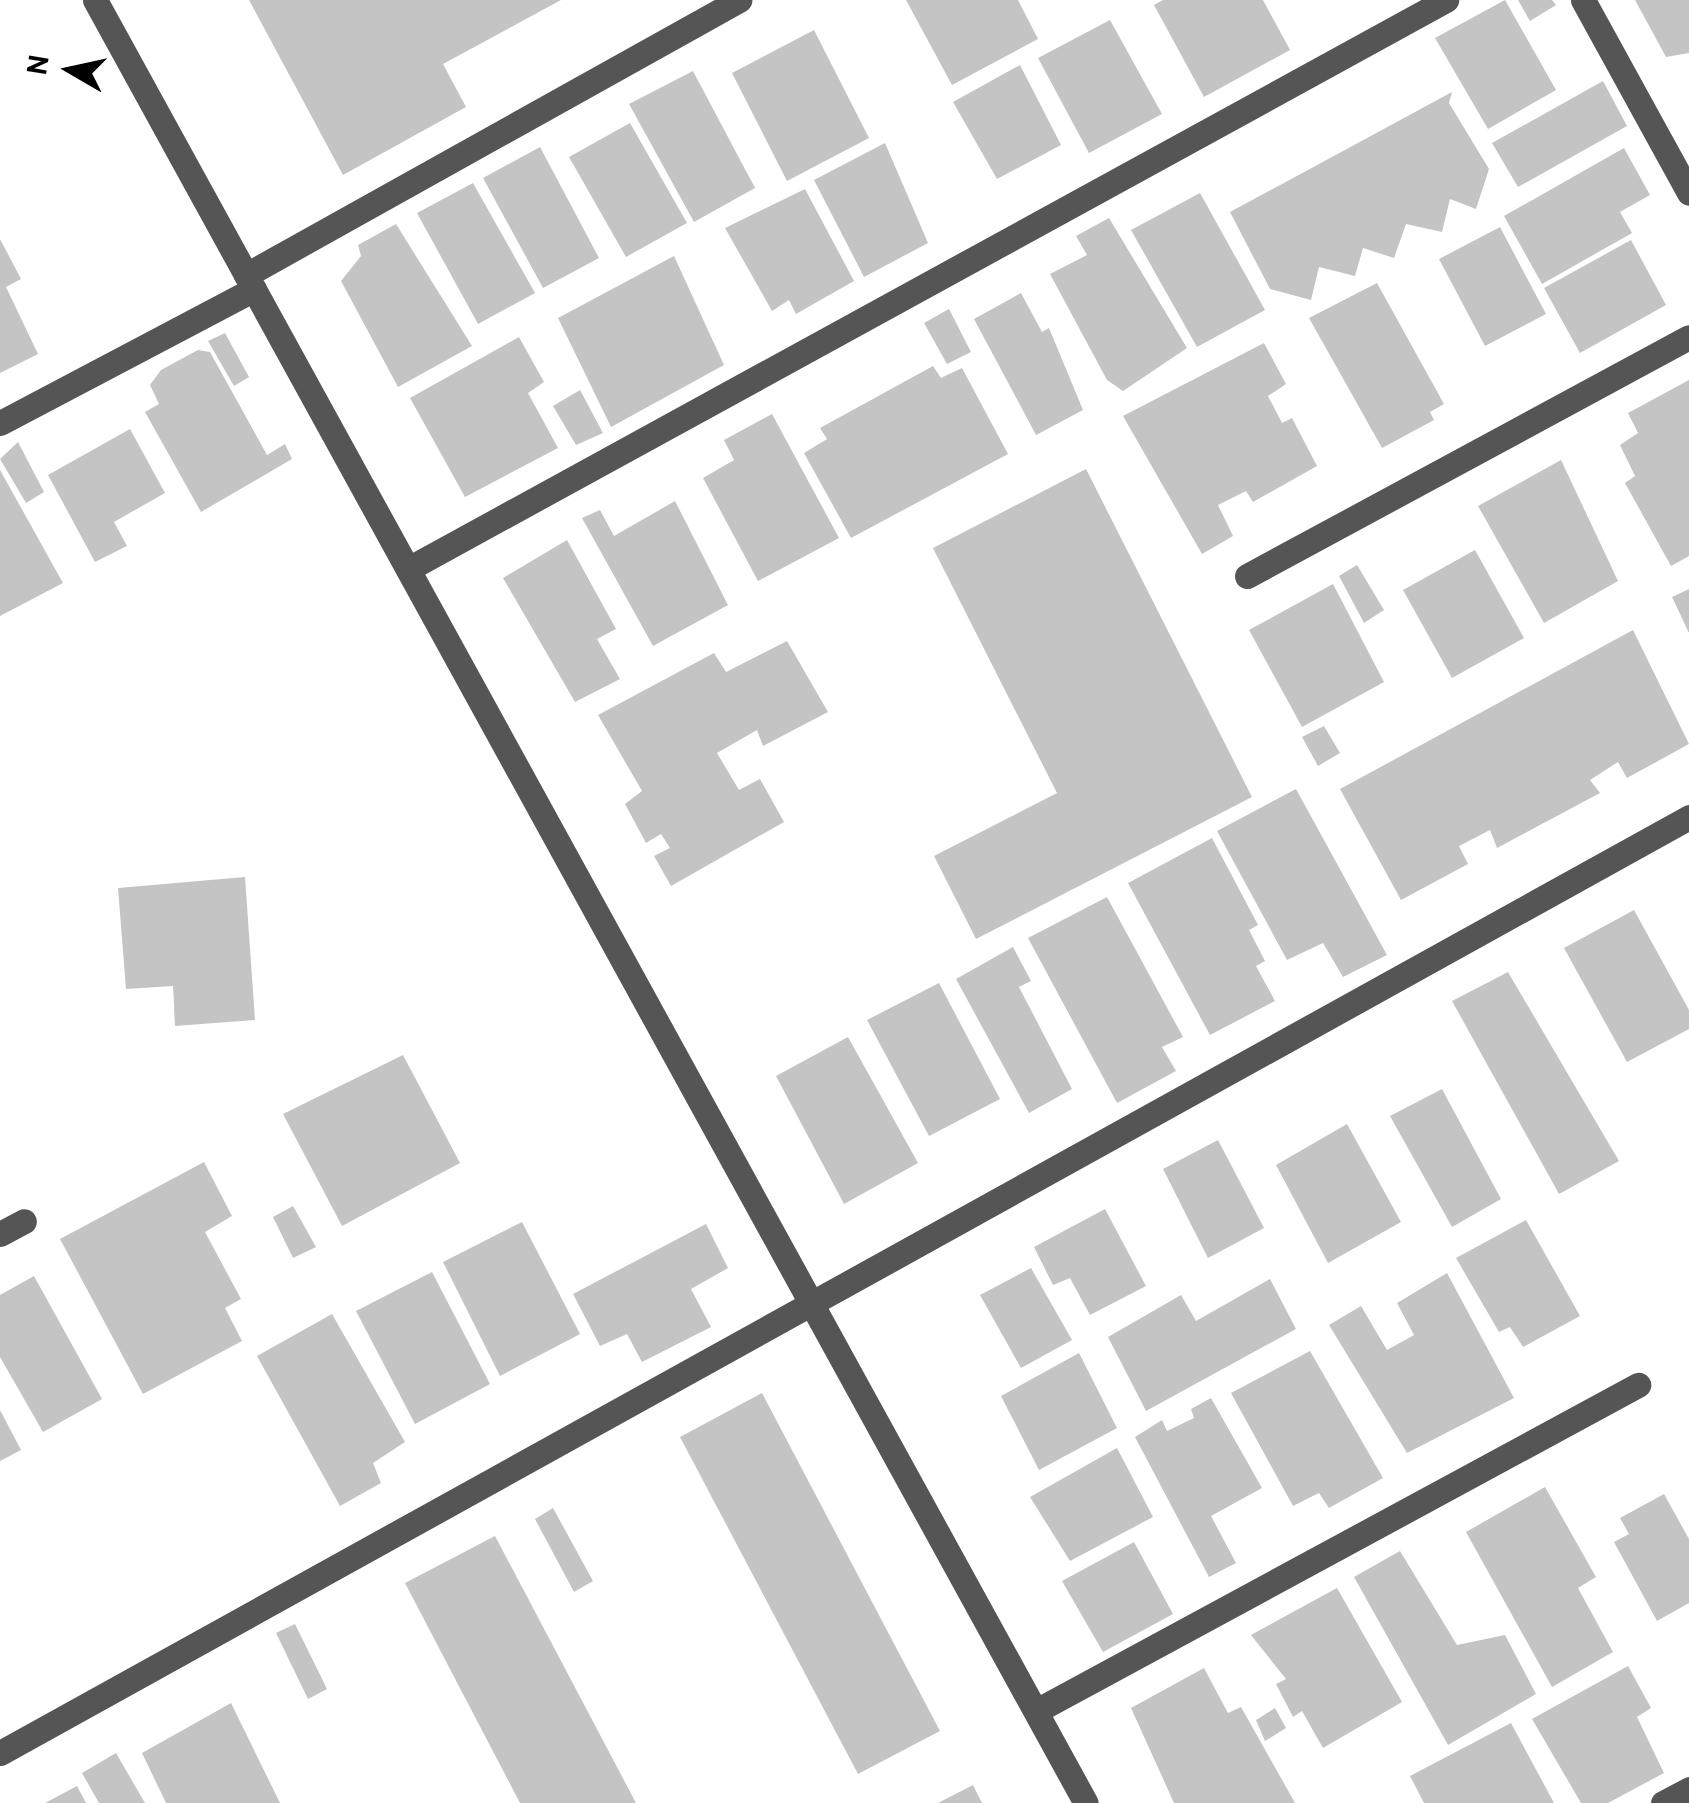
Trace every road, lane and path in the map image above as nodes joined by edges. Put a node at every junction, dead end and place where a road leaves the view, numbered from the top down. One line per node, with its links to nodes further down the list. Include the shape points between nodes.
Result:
1 (95, 0): 6 (street)
2 (739, 0): 6 (street)
3 (1446, 0): 9 (street)
4 (1583, 0): 5 (street)
5 (1689, 193)
6 (250, 282): 8 (street); 9 (street)
7 (1689, 337): 10 (street)
8 (0, 422)
9 (408, 570): 14 (street)
10 (1247, 576)
11 (1689, 817): 14 (street)
12 (24, 1222): 13 (street)
13 (0, 1234)
14 (811, 1302): 16 (street); 17 (street)
15 (1638, 1385): 16 (street)
16 (1036, 1712): 19 (street)
17 (0, 1753)
18 (1689, 1789): 20 (street)
19 (1086, 1803)
20 (1663, 1803)

